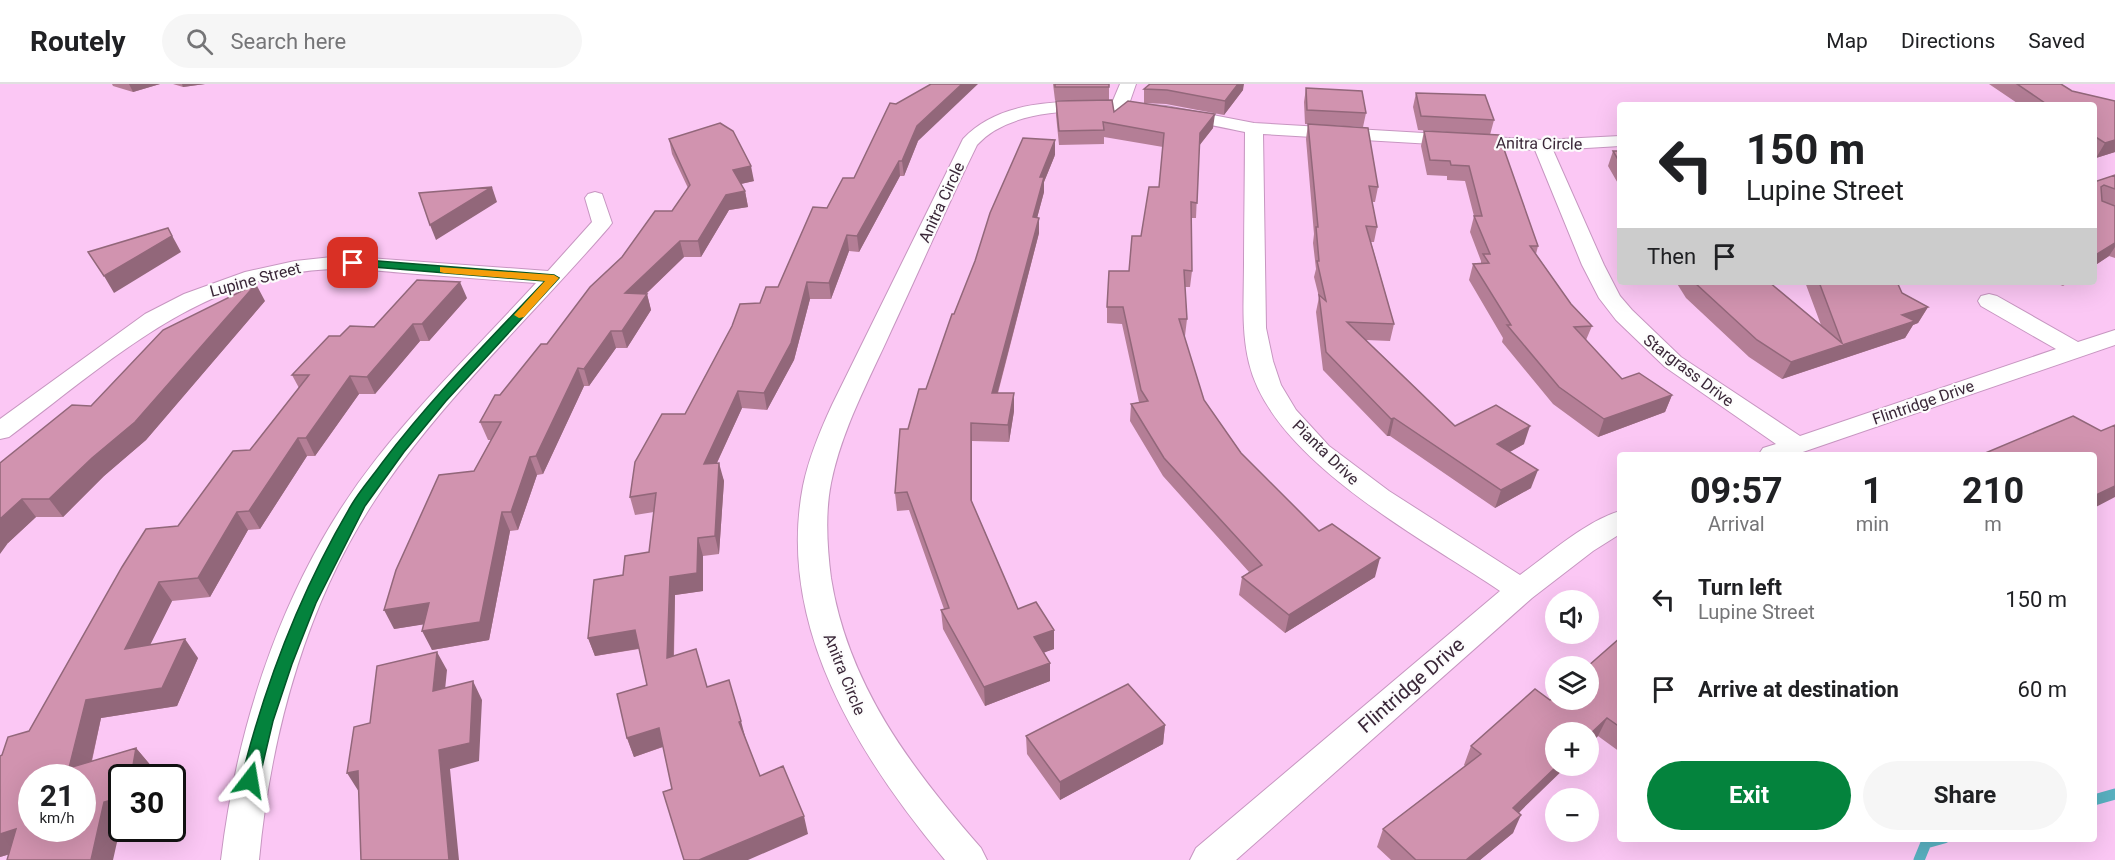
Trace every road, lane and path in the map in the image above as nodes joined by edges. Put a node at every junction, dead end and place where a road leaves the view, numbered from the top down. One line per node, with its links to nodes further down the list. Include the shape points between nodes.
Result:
1 (1128, 84): 2 (street)
2 (1119, 107): 3 (street, Anitra Circle, via 1166,111); 17 (street, Anitra Circle, via 1072,106 1030,111 993,123 969,143 842,411 822,465 814,503 818,592 826,633 846,686 871,734 896,770)
3 (1254, 128): 5 (street, Anitra Circle); 15 (street, Pianta Drive, via 1255,328 1259,360 1272,392 1294,425 1358,485)
4 (1617, 141): 5 (street, Anitra Circle)
5 (1542, 145): 12 (street, Stargrass Drive, via 1593,265 1624,315 1673,362)
6 (595, 198): 7 (street, via 602,224)
7 (554, 278): 11 (street, Lupine Street, via 353,263 318,264 245,278 209,290 153,319); 16 (street, via 400,449 359,504 337,544 283,664 265,721 250,780)
8 (1989, 301): 10 (street)
9 (2115, 337): 10 (street, Flintridge Drive)
10 (2075, 350): 12 (street, Flintridge Drive)
11 (0, 431)
12 (1796, 446): 13 (street, Flintridge Drive)
13 (1778, 452)
14 (1617, 523): 15 (street, Flintridge Drive)
15 (1521, 590): 18 (street, Flintridge Drive)
16 (240, 860)
17 (968, 860)
18 (1209, 860)

